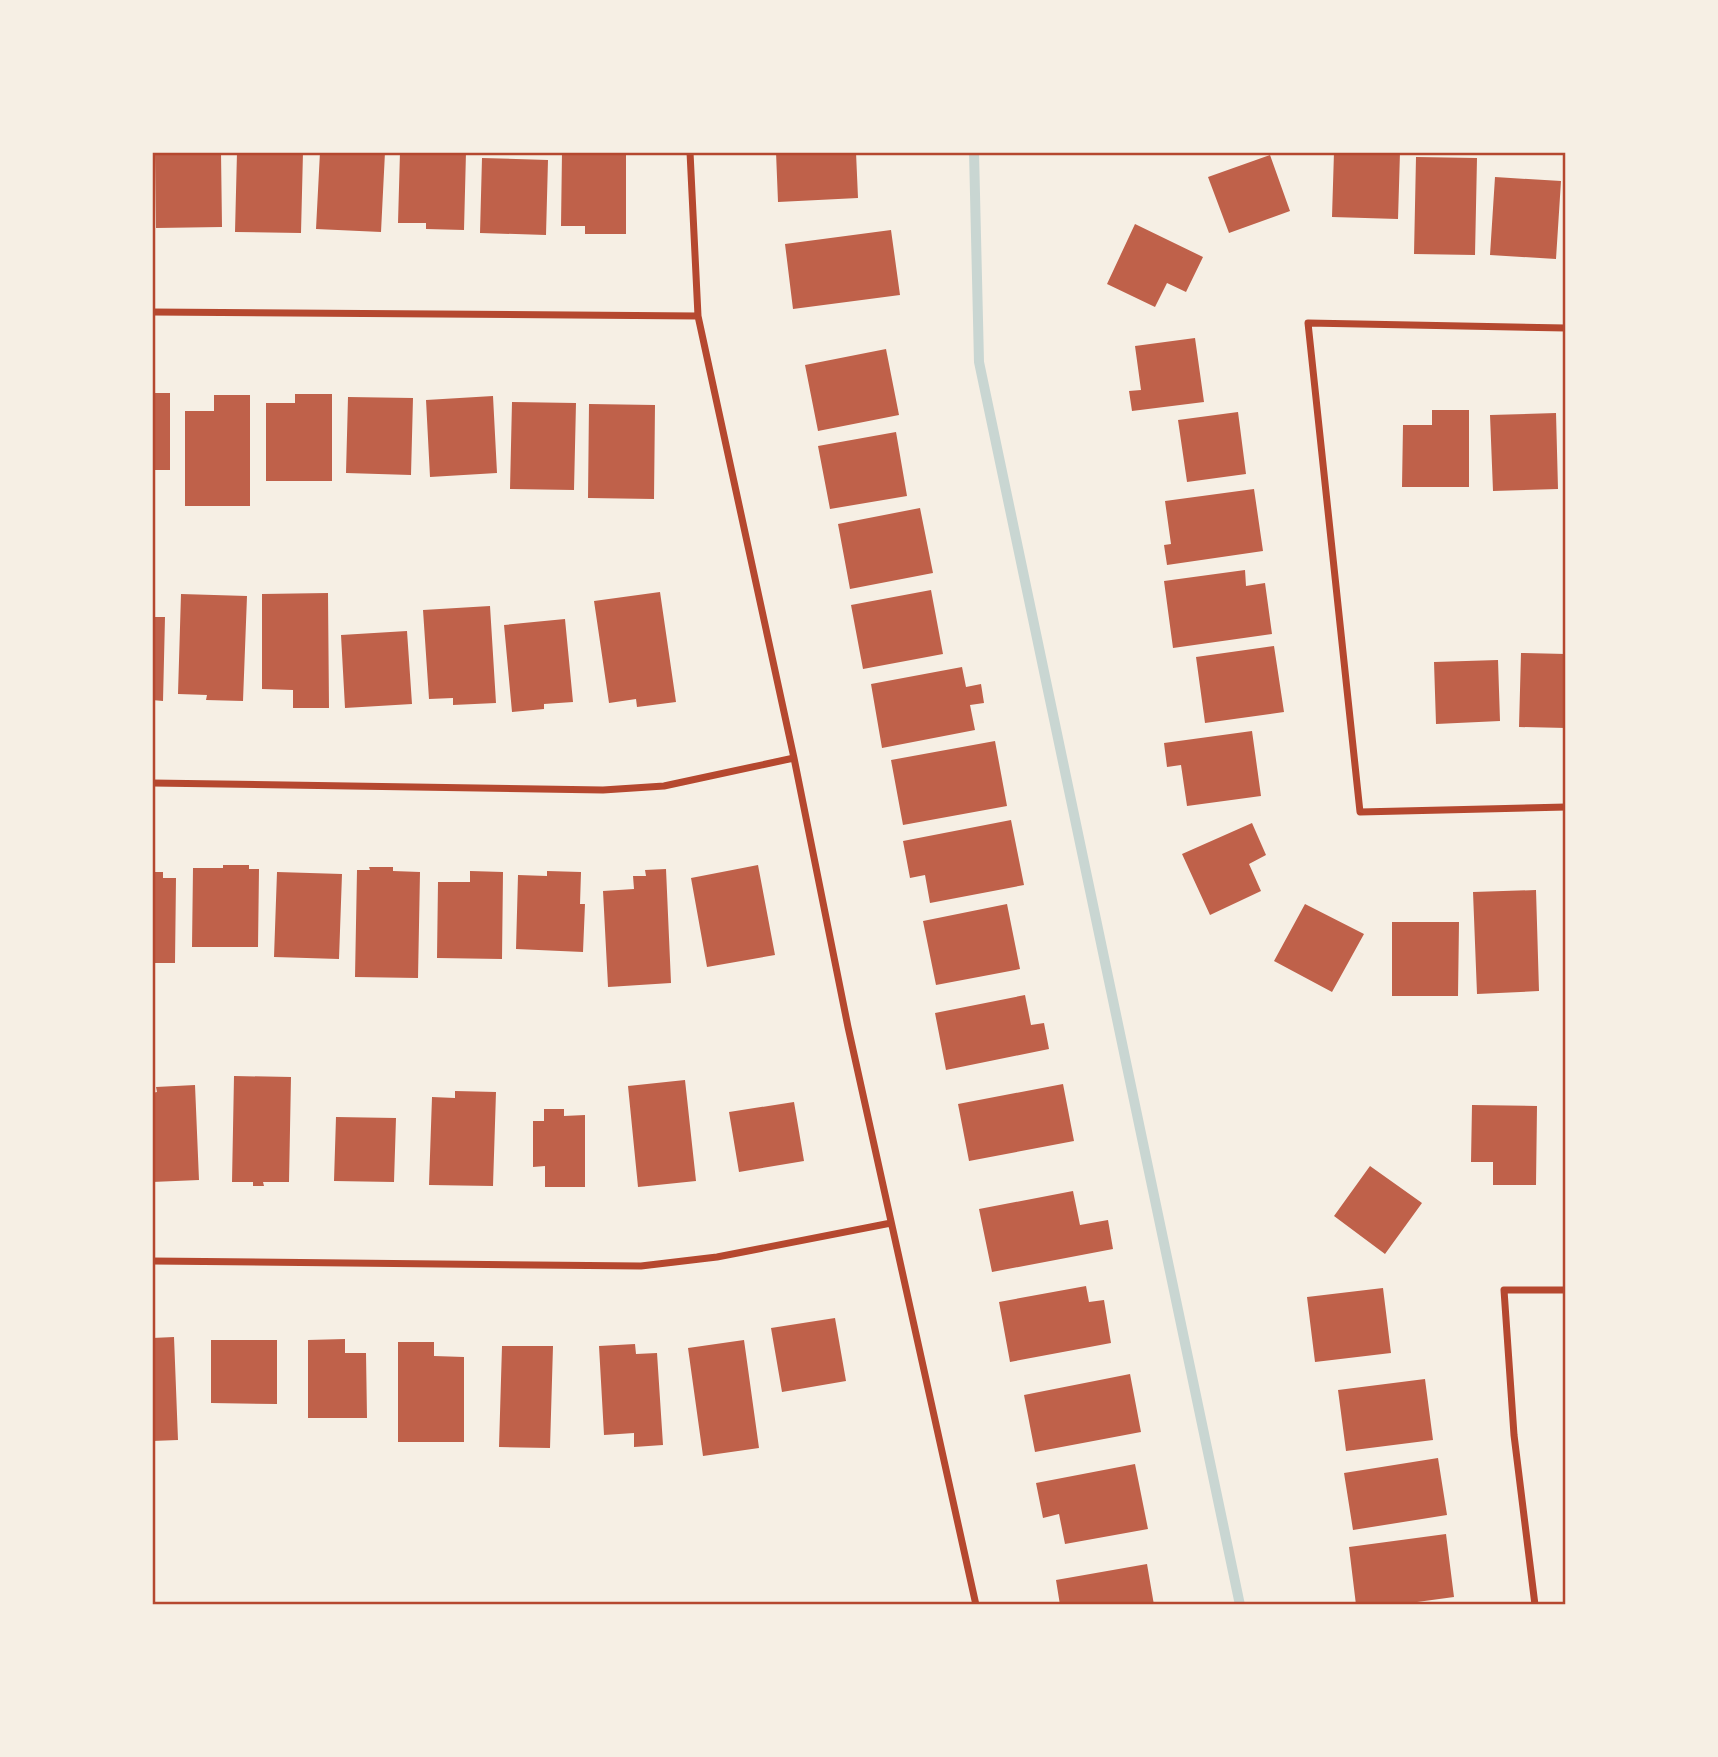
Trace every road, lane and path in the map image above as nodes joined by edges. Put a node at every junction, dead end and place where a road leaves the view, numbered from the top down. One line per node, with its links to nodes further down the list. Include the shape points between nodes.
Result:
1 (690, 152): 3 (street)
2 (152, 312): 3 (street)
3 (698, 316): 5 (street)
4 (1566, 328): 7 (street, via 1308,323 1360,812)
5 (794, 758): 6 (street, via 664,786 603,790); 8 (street)
6 (152, 783)
7 (1566, 807)
8 (891, 1223): 9 (street, via 717,1257 641,1266); 11 (street)
9 (152, 1261)
10 (1566, 1290): 12 (street, via 1504,1290 1514,1435)
11 (976, 1605)
12 (1535, 1605)

